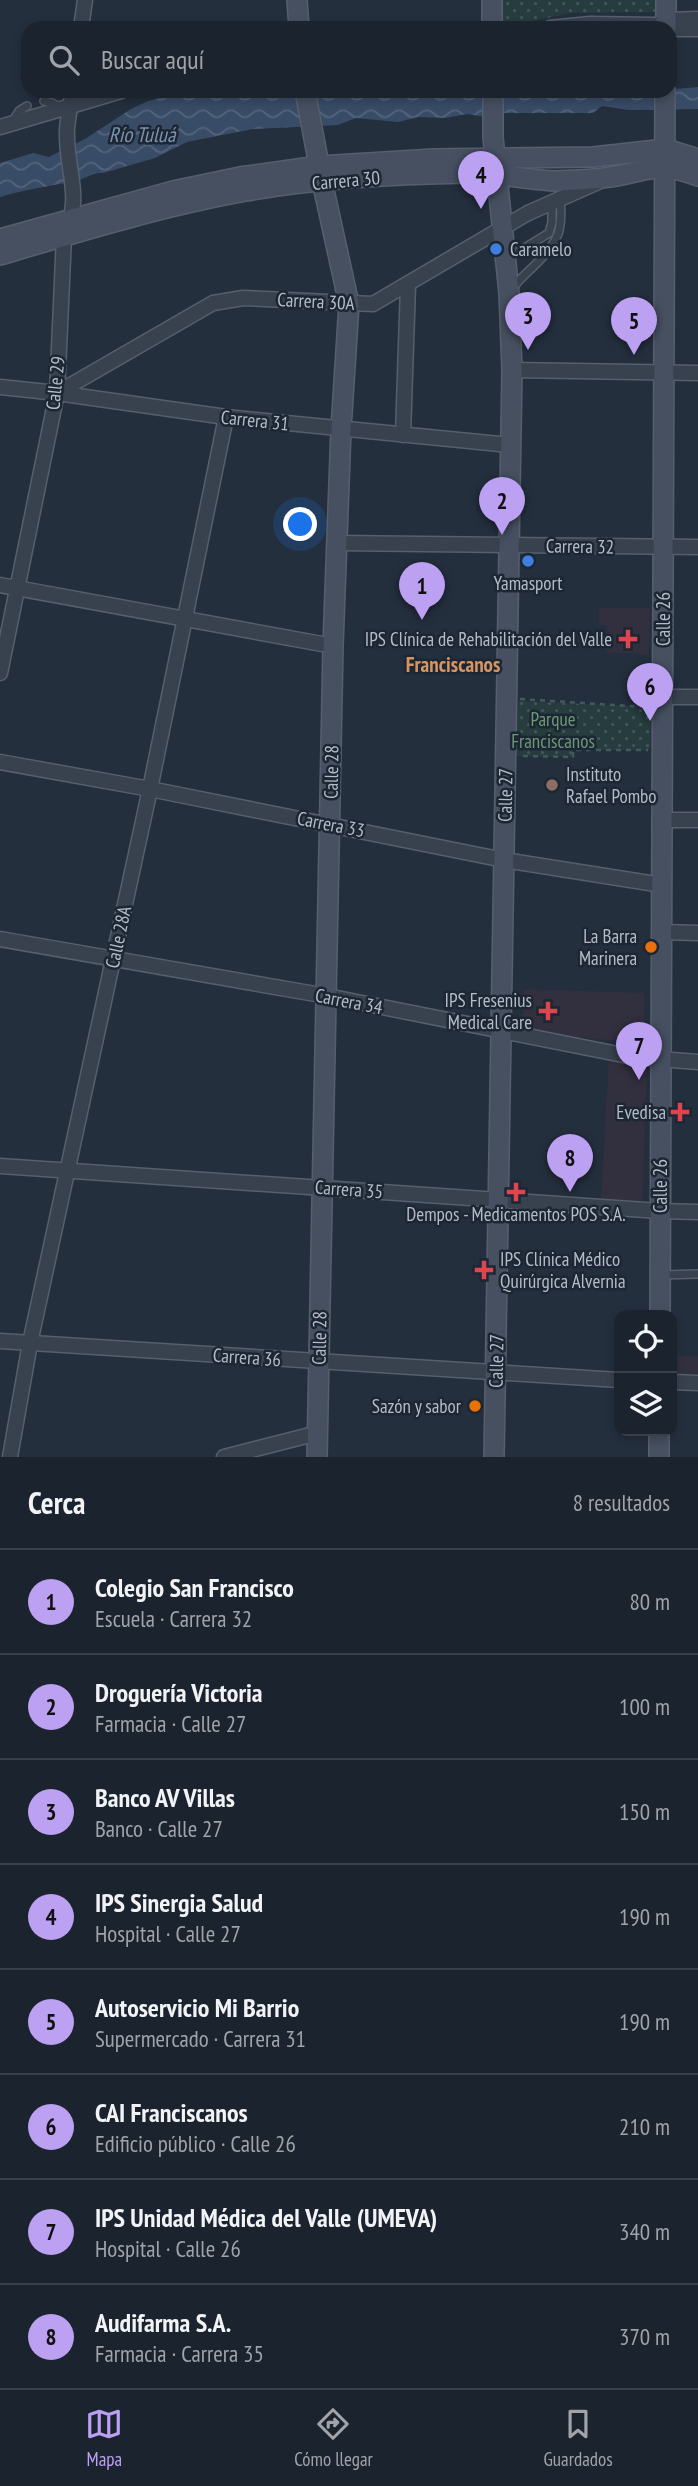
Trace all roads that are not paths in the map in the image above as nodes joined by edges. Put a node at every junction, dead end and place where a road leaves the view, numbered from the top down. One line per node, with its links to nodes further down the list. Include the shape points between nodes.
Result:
1 (85, 0): 5 (street)
2 (297, 0): 6 (street)
3 (492, 0): 7 (street)
4 (698, 19): 8 (street)
5 (83, 21)
6 (298, 21)
7 (492, 21)
8 (675, 21)
9 (677, 25): 10 (street)
10 (698, 29)
11 (88, 98): 16 (street)
12 (306, 98): 22 (street, Calle 28)
13 (493, 98): 21 (street, Calle 27)
14 (665, 98): 19 (street, Calle 26)
15 (44, 102): 16 (lane)
16 (69, 102): 18 (street); 26 (street, Calle 29)
17 (27, 106): 18 (lane)
18 (6, 125)
19 (665, 158): 20 (street, Carrera 30); 21 (street, Carrera 30, via 593,157); 23 (street, Carrera 30); 24 (street, Carrera 30); 36 (street, Calle 26)
20 (698, 159)
21 (496, 167): 22 (street, Carrera 30); 24 (street, Carrera 30, via 558,181); 27 (street, Calle 27)
22 (320, 174): 26 (street, Carrera 30, via 203,184); 28 (street, Carrera 30); 34 (street, Calle 28)
23 (698, 176)
24 (609, 177): 25 (street, Carrera 30A)
25 (556, 200): 27 (street, Carrera 30A); 31 (lane, via 549,233); 33 (lane, via 560,232)
26 (73, 218): 28 (street, Calle 29); 29 (street, Carrera 30)
27 (503, 229): 31 (street, Calle 27); 32 (street, Carrera 30A)
28 (64, 236): 30 (street, Carrera 30); 39 (street, Calle 29)
29 (0, 239)
30 (0, 255)
31 (507, 259): 33 (street, Calle 27)
32 (408, 285): 34 (street, Carrera 30A, via 373,304); 42 (street)
33 (509, 293): 35 (street, Calle 27)
34 (349, 304): 39 (street, Carrera 30A, via 243,298 213,303); 41 (street, Calle 28)
35 (512, 370): 36 (street); 43 (street, Calle 27)
36 (664, 373): 37 (street); 46 (street, Calle 26)
37 (698, 373)
38 (0, 387): 39 (street, Carrera 31)
39 (57, 393): 40 (street, Carrera 31); 49 (street, Calle 29)
40 (226, 417): 41 (street, Carrera 31); 50 (street, Calle 28A)
41 (341, 429): 42 (street, Carrera 31); 44 (street, Calle 28)
42 (403, 435): 43 (street, Carrera 31)
43 (510, 445): 45 (street, Calle 27)
44 (337, 543): 45 (street, Carrera 32); 51 (street, Calle 28)
45 (509, 545): 46 (street, Carrera 32); 60 (street, Calle 27)
46 (663, 547): 47 (street, Carrera 32); 54 (street, Calle 26)
47 (698, 548)
48 (0, 584): 49 (street)
49 (17, 588): 50 (street); 52 (street, Calle 29)
50 (185, 619): 51 (street); 56 (street, Calle 28A)
51 (333, 646): 59 (street, Calle 28)
52 (0, 673)
53 (698, 697): 54 (street)
54 (662, 702): 57 (street, Calle 26)
55 (0, 762): 56 (street, Carrera 33)
56 (150, 789): 59 (street, Carrera 33); 65 (street, Calle 28A)
57 (662, 820): 58 (street); 61 (street, Calle 26)
58 (698, 820)
59 (330, 824): 60 (street, Carrera 33); 66 (street, Calle 28)
60 (504, 860): 61 (street, Carrera 33); 67 (street, Calle 27)
61 (662, 885): 62 (street, Calle 26)
62 (661, 932): 63 (street); 68 (street, Calle 26)
63 (698, 933)
64 (0, 939): 65 (street, Carrera 34)
65 (114, 959): 66 (street, Carrera 34); 71 (street, Calle 28A)
66 (327, 996): 67 (street, Carrera 34); 72 (street, Calle 28)
67 (501, 1031): 68 (street, Carrera 34); 73 (street, Calle 27)
68 (661, 1060): 69 (street, Carrera 34); 74 (street, Calle 26)
69 (698, 1062)
70 (0, 1166): 71 (street, Carrera 35)
71 (66, 1169): 72 (street, Carrera 35); 80 (street, Calle 28A)
72 (322, 1187): 73 (street, Carrera 35); 81 (street, Calle 28)
73 (498, 1200): 74 (street, Carrera 35); 82 (street, Calle 27)
74 (660, 1211): 75 (street, Carrera 35); 77 (street, Calle 26)
75 (698, 1212)
76 (698, 1274): 77 (lane)
77 (660, 1275): 78 (street, Calle 26)
78 (660, 1310)
79 (0, 1341): 80 (street, Carrera 36)
80 (30, 1343): 81 (street, Carrera 36); 88 (street, Calle 28A)
81 (318, 1362): 82 (street, Carrera 36); 86 (street, Calle 28)
82 (496, 1373): 83 (street, Carrera 36); 91 (street, Calle 27)
83 (614, 1380)
84 (677, 1382): 85 (street)
85 (698, 1383)
86 (318, 1433): 89 (street); 90 (street, Calle 28)
87 (659, 1436): 92 (street)
88 (10, 1457)
89 (224, 1457)
90 (317, 1457)
91 (494, 1457)
92 (659, 1457)

